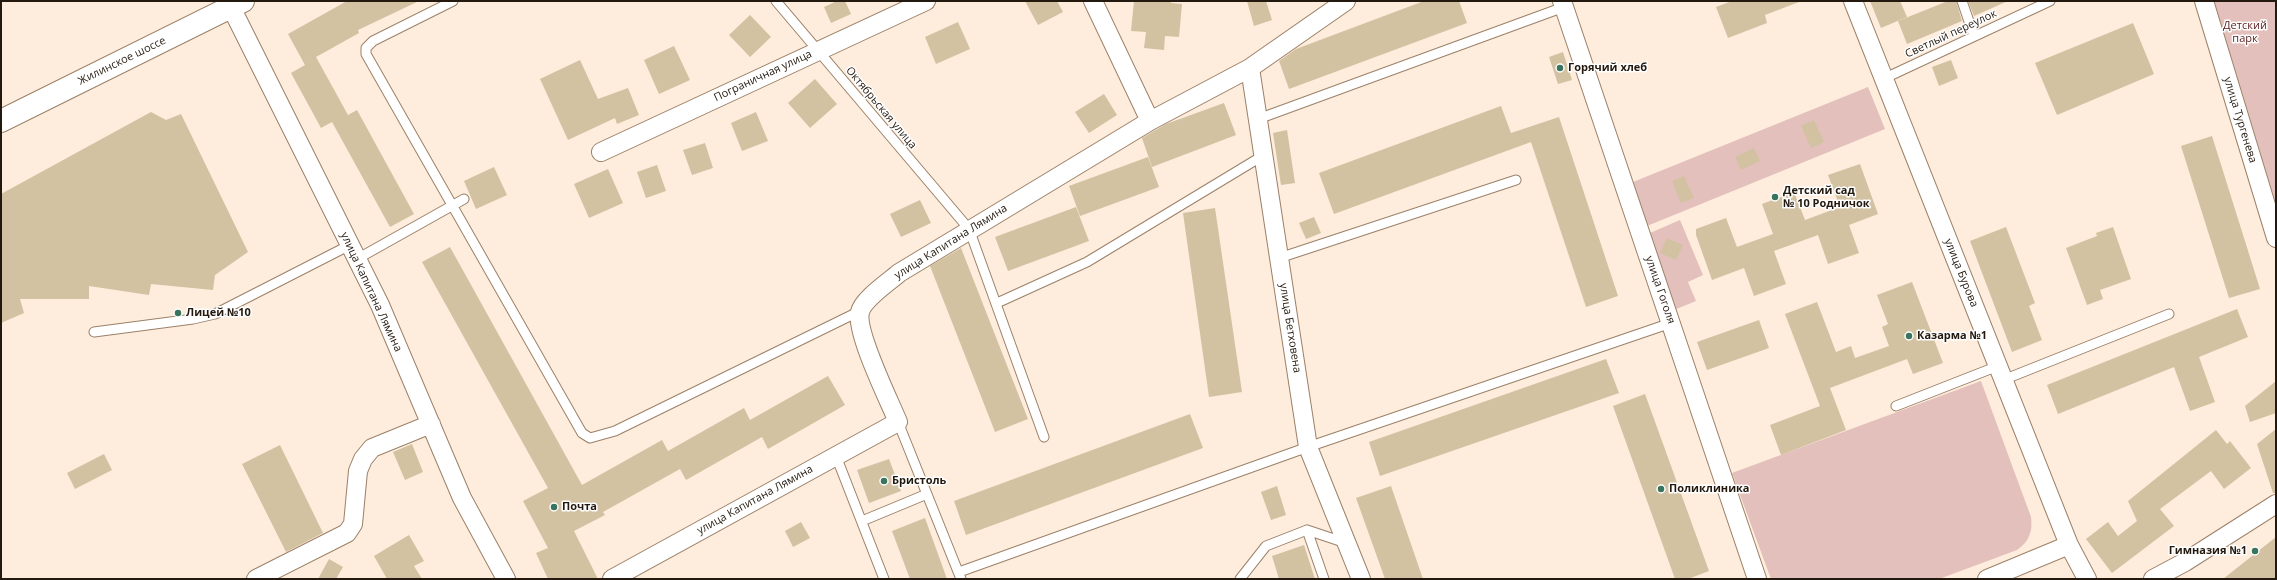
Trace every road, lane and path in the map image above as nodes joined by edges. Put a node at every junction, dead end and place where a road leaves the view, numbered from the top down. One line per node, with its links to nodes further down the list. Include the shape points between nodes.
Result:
1 (453, 1): 23 (lane, via 372,40 366,48 366,54)
2 (776, 1): 13 (lane, Октябрьская улица)
3 (926, 1): 13 (street, Пограничная улица)
4 (1093, 1): 18 (street)
5 (1346, 1): 14 (street, улица Капитана Лямина)
6 (1853, 1): 15 (street, улица Бурова)
7 (1962, 1): 12 (lane)
8 (2050, 1): 12 (lane, Светлый переулок)
9 (2204, 1): 25 (street, улица Тургенева)
10 (237, 4): 17 (street, Жилинское шоссе); 26 (street, улица Капитана Лямина)
11 (1563, 4): 16 (lane); 31 (street, улица Гоголя)
12 (1974, 36): 15 (lane, Светлый переулок)
13 (818, 51): 19 (street, Пограничная улица); 24 (lane, Октябрьская улица)
14 (1250, 68): 16 (street, улица Бетховена); 18 (street, улица Капитана Лямина)
15 (1883, 78): 33 (street, улица Бурова)
16 (1258, 119): 20 (street, улица Бетховена)
17 (1, 121)
18 (1150, 121): 24 (street, улица Капитана Лямина)
19 (601, 152)
20 (1264, 156): 27 (street, улица Бетховена); 28 (lane, via 1087,262)
21 (1516, 180): 27 (lane)
22 (464, 199): 23 (lane)
23 (451, 206): 26 (lane); 29 (lane, via 582,433 590,438 615,431)
24 (969, 229): 28 (lane, Октябрьская улица); 29 (street, улица Капитана Лямина, via 899,273 871,296)
25 (2276, 238)
26 (354, 252): 32 (lane, via 215,314 193,320); 36 (street, улица Капитана Лямина, via 380,305)
27 (1279, 258): 38 (street, улица Бетховена)
28 (997, 303): 37 (lane, Октябрьская улица)
29 (860, 311): 35 (street, via 860,330)
30 (2169, 314): 33 (lane)
31 (1671, 323): 38 (lane); 54 (street, улица Гоголя)
32 (94, 332)
33 (2001, 373): 34 (lane); 45 (street, улица Бурова)
34 (1896, 406)
35 (898, 422): 39 (street, улица Капитана Лямина); 40 (lane)
36 (430, 424): 47 (street, via 372,448 363,458 358,471 353,524 347,533); 48 (street, улица Капитана Лямина, via 462,498)
37 (1044, 436)
38 (1308, 447): 44 (street, улица Бетховена); 46 (lane)
39 (836, 456): 42 (lane); 49 (street, улица Капитана Лямина)
40 (927, 494): 42 (lane); 46 (lane)
41 (2276, 504): 57 (street, via 2186,562)
42 (862, 521): 50 (lane)
43 (1307, 530): 44 (lane); 51 (lane, via 1266,546); 52 (lane)
44 (1347, 543): 53 (street, улица Бетховена)
45 (2069, 545): 55 (street); 56 (street, улица Бурова)
46 (960, 576)
47 (256, 579)
48 (506, 579)
49 (612, 579)
50 (884, 579)
51 (1240, 579)
52 (1324, 579)
53 (1361, 579)
54 (1757, 579)
55 (1987, 579)
56 (2087, 579)
57 (2153, 579)

